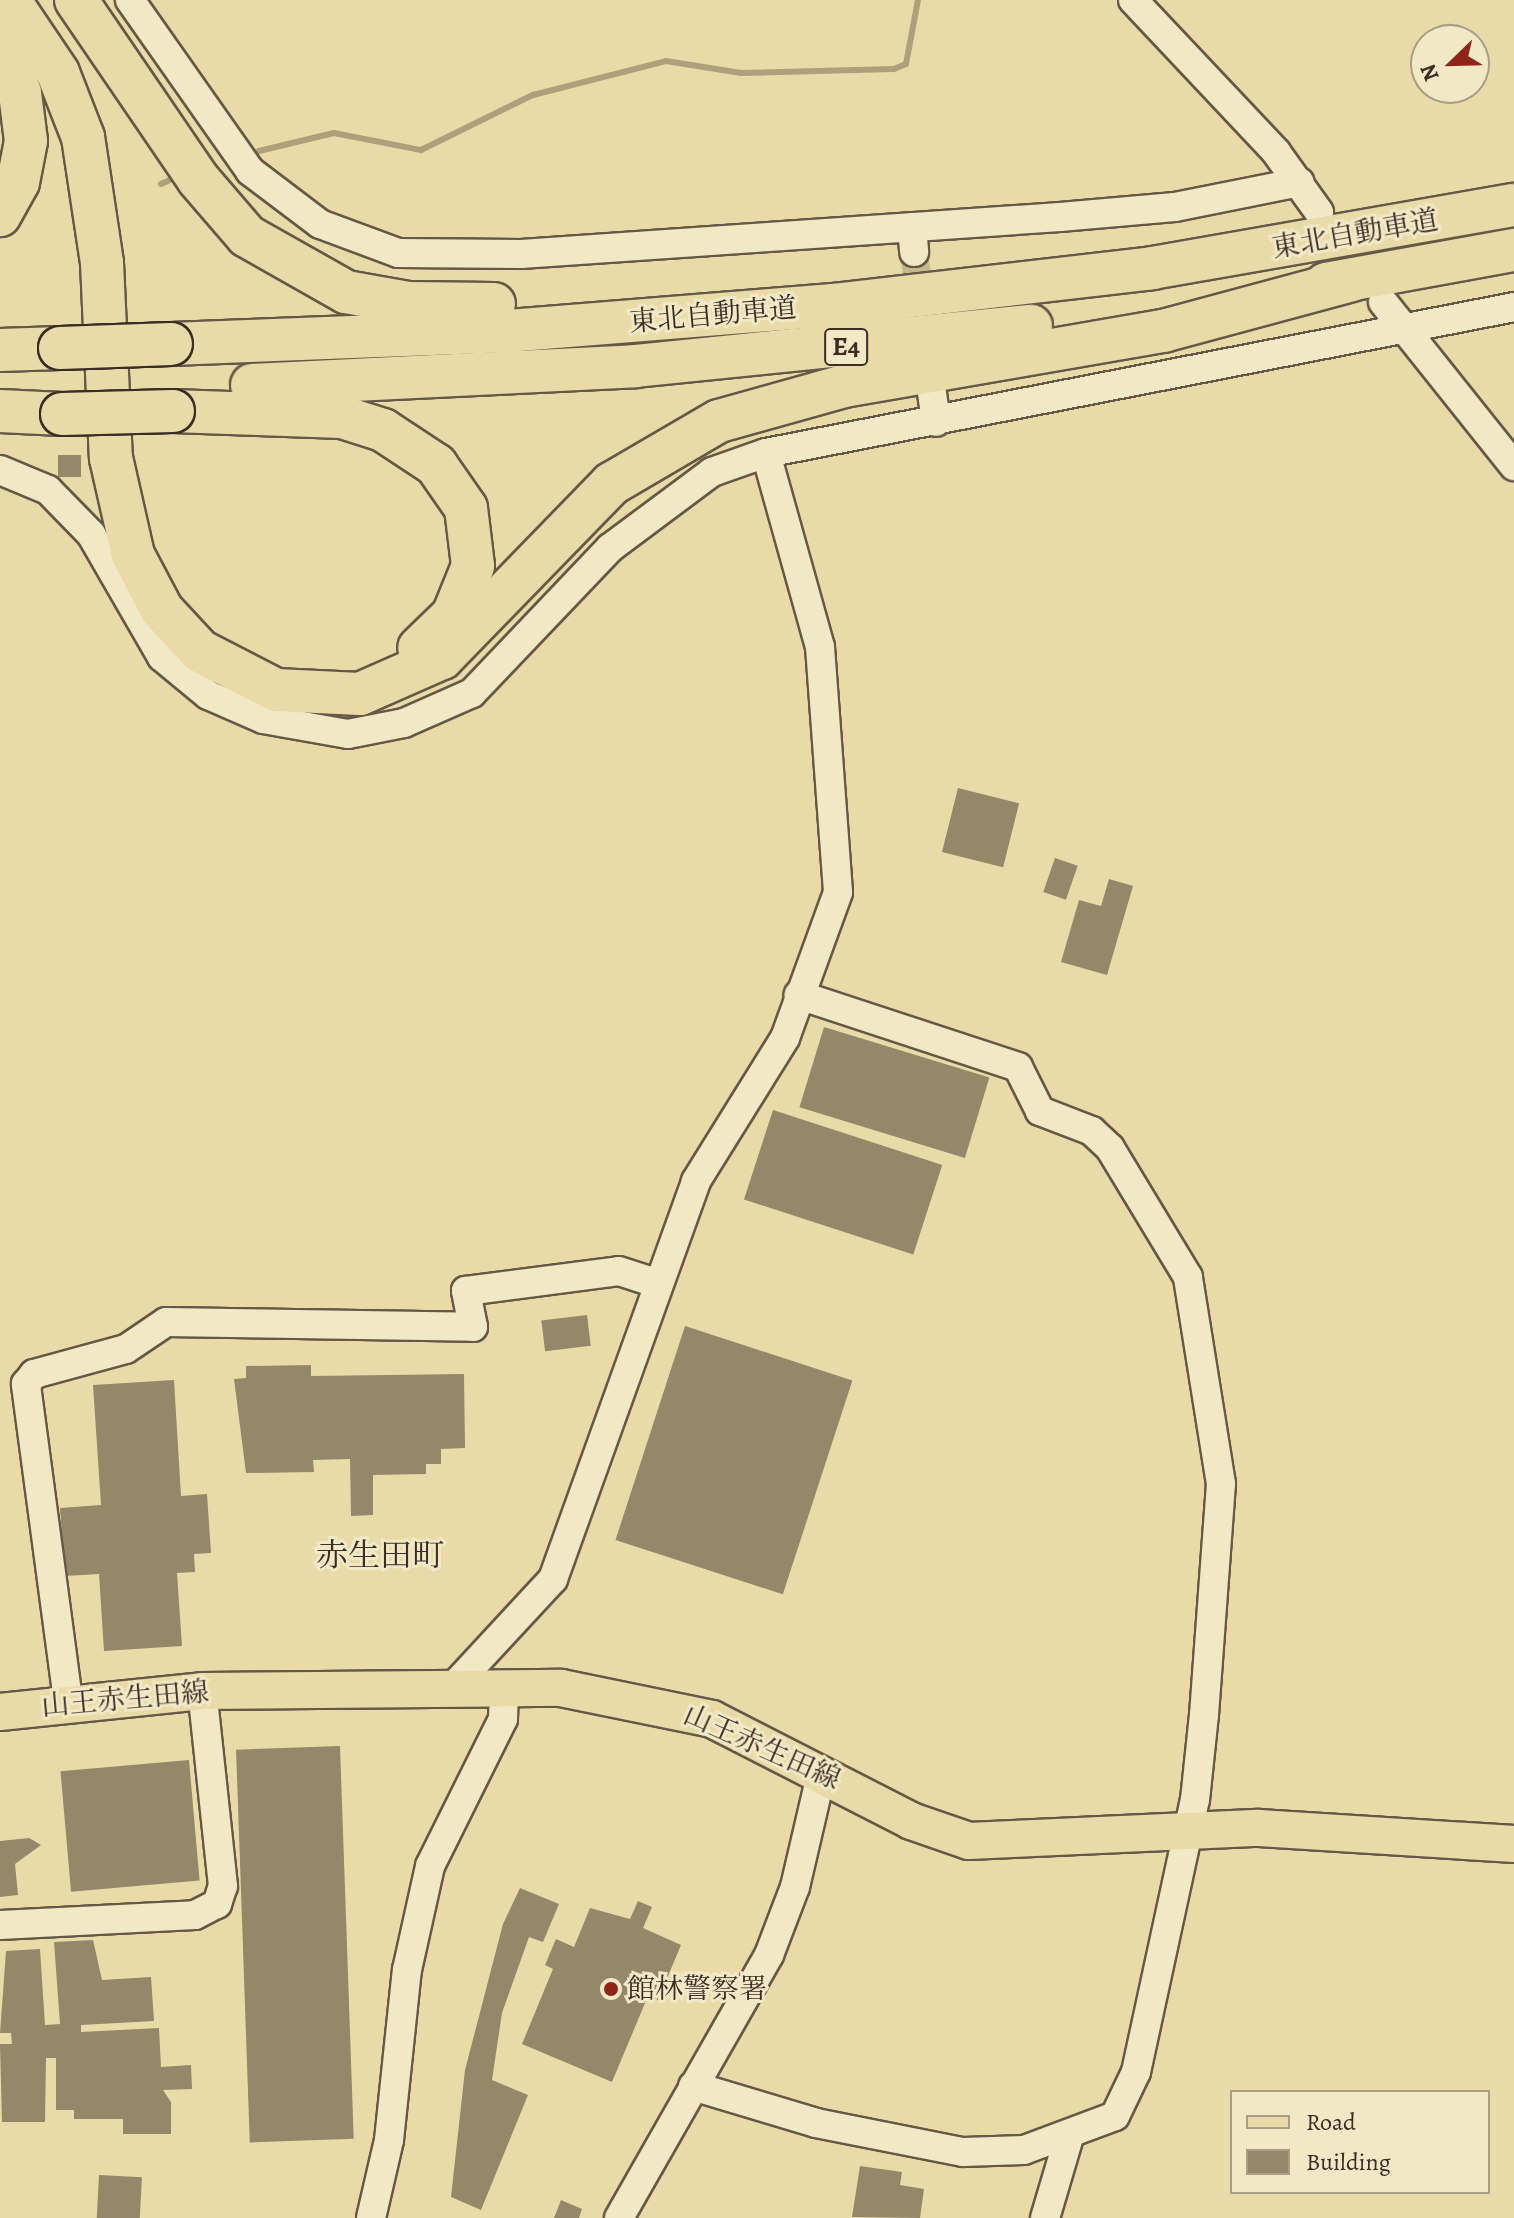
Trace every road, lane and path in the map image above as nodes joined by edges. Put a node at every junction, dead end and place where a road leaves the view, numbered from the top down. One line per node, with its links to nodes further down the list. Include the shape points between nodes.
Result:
1 (9, 0): 13 (highway, via 58,73 83,137 102,263 111,458 133,555 162,610 200,651 276,690 360,694 442,658 611,484 719,421 844,386)
2 (35, 0): 19 (highway, via 76,64 103,135 118,217 132,461 151,538 177,596 217,640 305,675 389,663 416,650 453,615 473,566 466,508 436,465 411,445 304,411)
3 (76, 0): 12 (highway, via 238,226 282,261 346,292 439,305 830,285)
4 (130, 0): 7 (street, via 250,171 281,199 363,243 398,253 521,254 913,239 1175,207)
5 (1133, 0): 7 (street)
6 (0, 42): 10 (highway, via 20,93 26,141 18,182)
7 (1300, 182): 9 (street)
8 (1497, 209): 12 (highway, 東北自動車道 / E4)
9 (1319, 212)
10 (0, 215)
11 (1514, 250): 13 (highway, 東北自動車道 / E4)
12 (995, 287): 16 (highway, 東北自動車道 / E4, bridge, via 524,330)
13 (1368, 291): 15 (street); 19 (highway, 東北自動車道 / E4, via 840,348)
14 (1514, 307): 15 (street)
15 (1408, 333): 22 (street); 24 (street)
16 (0, 350)
17 (932, 393): 22 (street)
18 (0, 395): 20 (highway, 東北自動車道 / E4)
19 (173, 401): 20 (highway, 東北自動車道 / E4)
20 (62, 404): 21 (highway)
21 (0, 411)
22 (936, 422): 23 (street)
23 (766, 453): 25 (street, via 668,498 472,693 404,723 348,734 293,727 208,695 162,657 91,534 48,490); 26 (street, via 820,647 835,792 838,892)
24 (1514, 466)
25 (0, 470)
26 (799, 995): 27 (street, via 785,1038 696,1181); 34 (street, via 1018,1067 1040,1111 1092,1131 1110,1148 1188,1277 1221,1484)
27 (657, 1283): 29 (street, via 553,1579); 31 (street, via 619,1271 466,1291 473,1327 166,1322 126,1349 34,1374 26,1384)
28 (504, 1686): 29 (main road, 山王赤生田線); 33 (main road, 山王赤生田線, via 598,1691 674,1706); 39 (street, via 503,1719 427,1878)
29 (453, 1687): 30 (main road, 山王赤生田線)
30 (202, 1691): 31 (main road, 山王赤生田線); 36 (street, via 223,1886 217,1904 195,1915)
31 (68, 1700): 32 (main road, 山王赤生田線)
32 (0, 1712)
33 (822, 1771): 34 (main road, 山王赤生田線, via 911,1821 969,1841); 37 (street, via 779,1932)
34 (1187, 1831): 35 (main road, 山王赤生田線, via 1321,1830); 38 (street, via 1128,2101 1115,2116)
35 (1514, 1844)
36 (0, 1925)
37 (693, 2086): 38 (street, via 816,2123 963,2152 1024,2150); 40 (street)
38 (1069, 2137): 41 (street)
39 (371, 2218)
40 (619, 2218)
41 (1045, 2218)

